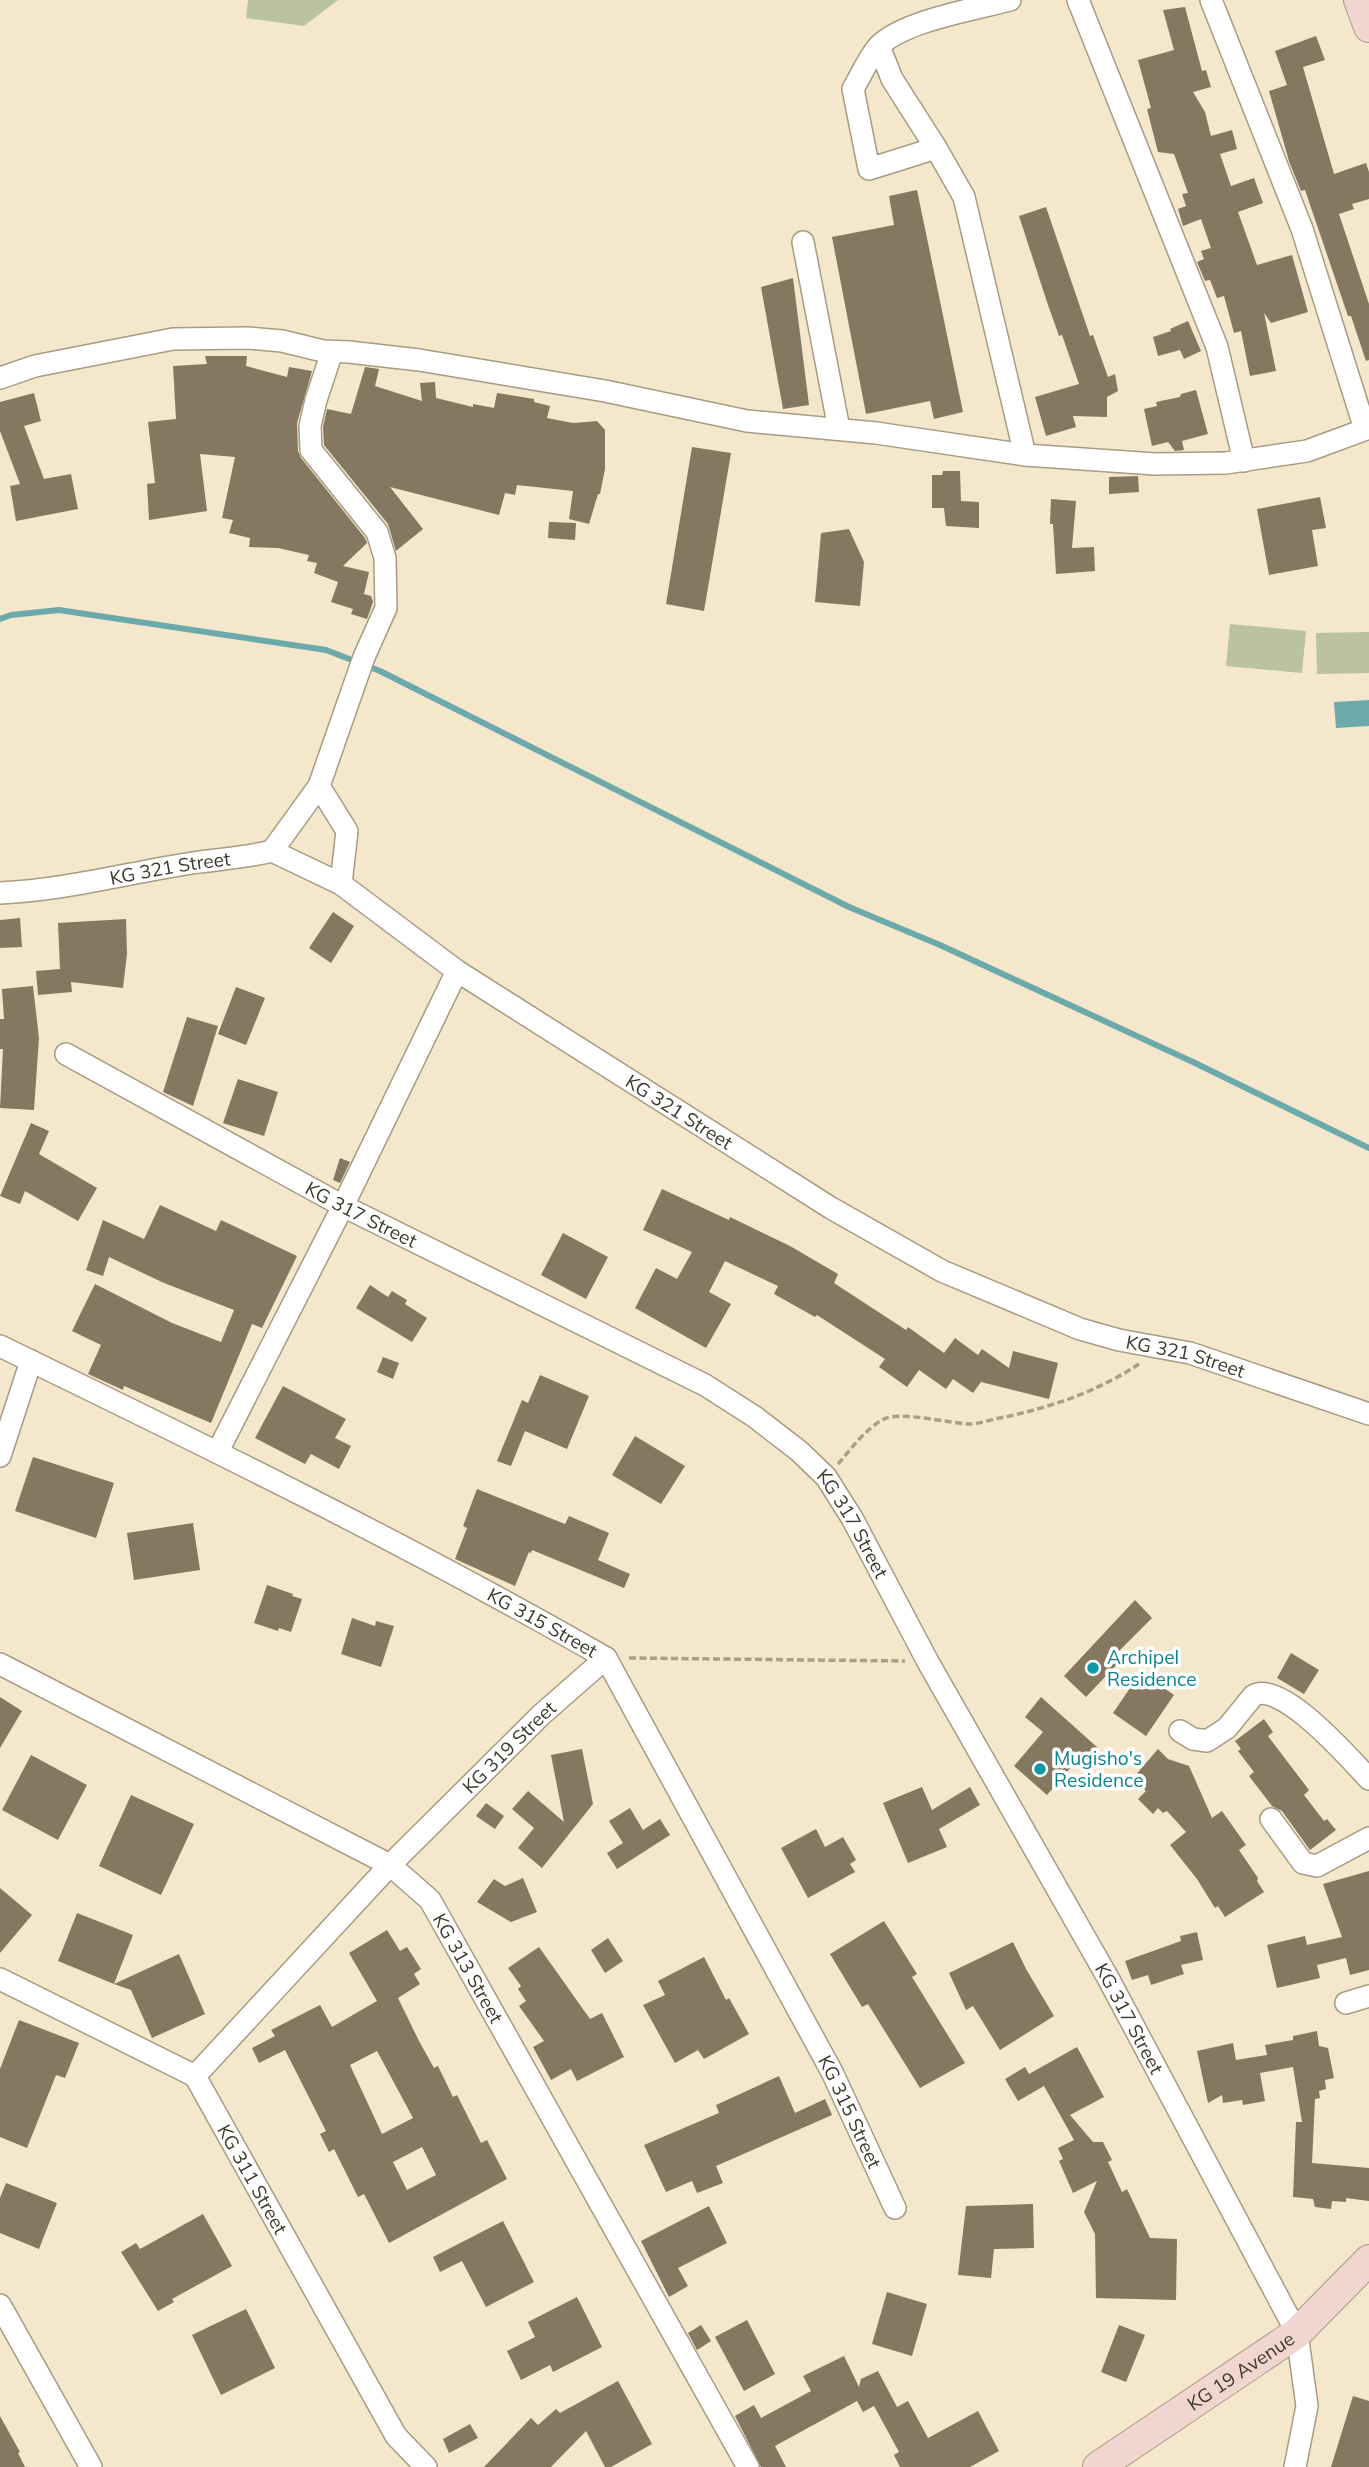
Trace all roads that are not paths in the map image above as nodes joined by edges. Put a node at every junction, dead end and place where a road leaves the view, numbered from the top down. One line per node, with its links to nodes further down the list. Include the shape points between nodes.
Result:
1 (1010, 0): 6 (street, via 921,23)
2 (1078, 0): 14 (street, via 1217,348)
3 (1211, 0): 11 (street, via 1302,229)
4 (1359, 0): 5 (main road)
5 (1369, 27)
6 (879, 46): 7 (street, via 892,79); 7 (street, via 853,89 869,169)
7 (936, 148): 13 (street, via 964,197)
8 (803, 242): 12 (street)
9 (332, 352): 10 (street, via 282,341 173,339 35,366); 12 (street, via 419,360 605,391 747,421); 15 (street, via 310,426 311,450 377,532 385,558 386,608 364,657)
10 (0, 378)
11 (1367, 428): 14 (street, via 1307,451)
12 (839, 429): 13 (street)
13 (1025, 455): 14 (street, via 1155,464)
14 (1244, 461)
15 (320, 786): 16 (street); 17 (street, via 347,831)
16 (272, 851): 17 (street, KG 321 Street); 18 (street, KG 321 Street)
17 (341, 884): 19 (street, KG 321 Street)
18 (0, 894)
19 (457, 971): 21 (street); 24 (street, KG 321 Street, via 831,1208 942,1271 1080,1329 1191,1353)
20 (66, 1054): 21 (street, KG 317 Street)
21 (343, 1206): 25 (street); 41 (street, KG 317 Street, via 705,1385 777,1434 826,1477 1108,1978)
22 (0, 1346): 23 (street, KG 315 Street)
23 (31, 1361): 25 (street, KG 315 Street); 26 (street)
24 (1369, 1414)
25 (218, 1451): 27 (street, KG 315 Street)
26 (0, 1456)
27 (606, 1658): 33 (street, KG 319 Street, via 541,1715); 38 (street, KG 315 Street, via 832,2072)
28 (0, 1664): 33 (street, KG 313 Street)
29 (1180, 1731): 30 (street, via 1207,1741 1227,1728 1258,1693 1265,1693 1313,1722)
30 (1369, 1779)
31 (1271, 1819): 32 (street, via 1309,1866)
32 (1369, 1838)
33 (390, 1865): 37 (street, KG 319 Street); 44 (street, KG 313 Street, via 430,1900)
34 (0, 1979): 37 (street)
35 (1369, 1996): 36 (street)
36 (1346, 2003)
37 (195, 2076): 43 (street, KG 311 Street, via 396,2437)
38 (895, 2208)
39 (1369, 2260): 41 (main road, KG 19 Avenue)
40 (0, 2305): 42 (street)
41 (1297, 2333): 45 (main road, KG 19 Avenue); 46 (street, via 1307,2406)
42 (91, 2467)
43 (426, 2467)
44 (748, 2467)
45 (1098, 2467)
46 (1295, 2467)

